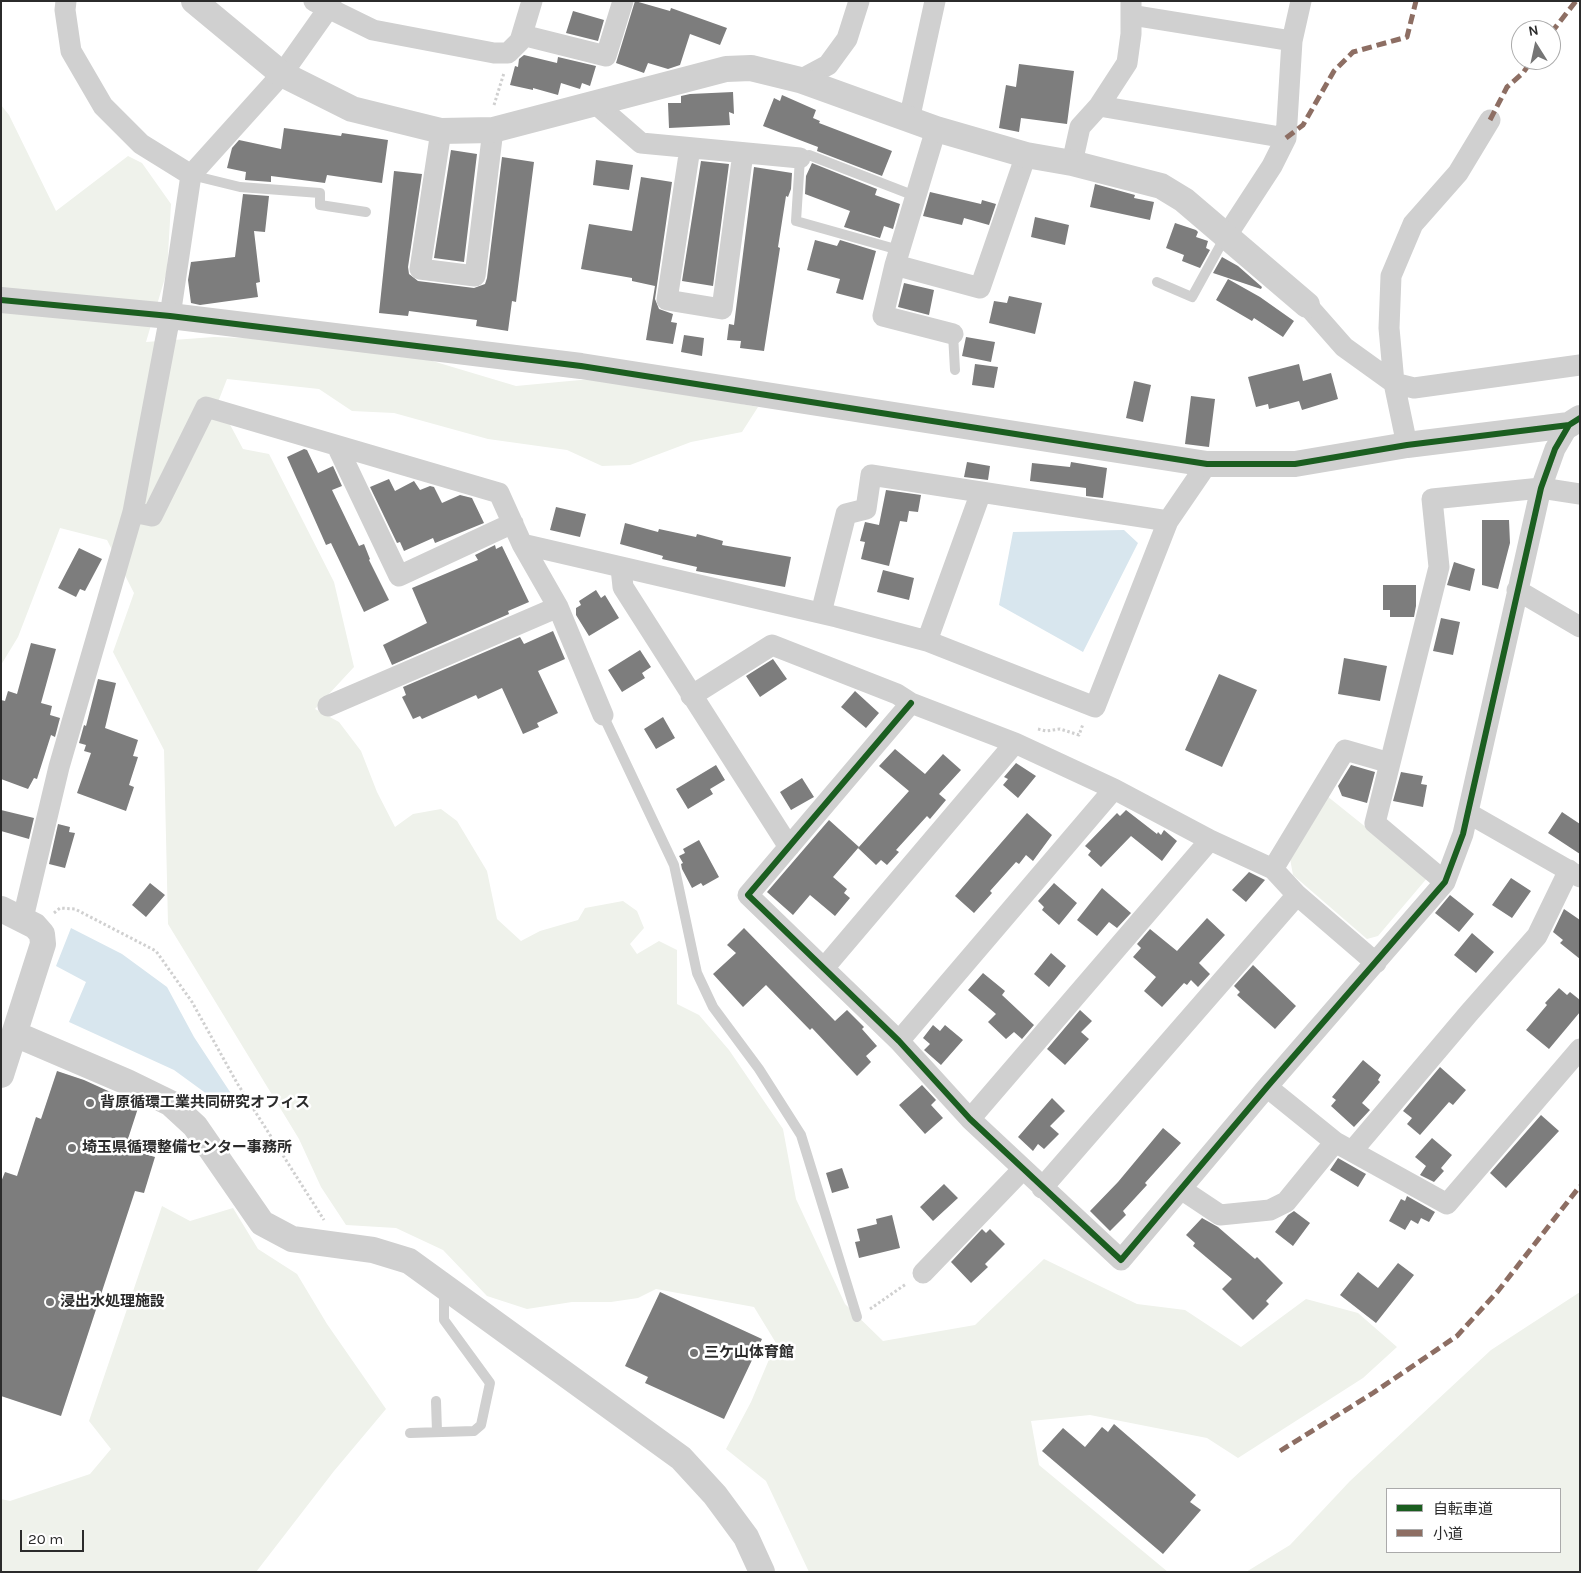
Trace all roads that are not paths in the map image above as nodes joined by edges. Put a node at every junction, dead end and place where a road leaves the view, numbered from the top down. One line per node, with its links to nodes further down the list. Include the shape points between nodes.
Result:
1 (66, 1): 27 (street, via 64,10 71,51 103,106 140,144)
2 (194, 1): 12 (street)
3 (532, 1): 10 (street)
4 (623, 1): 10 (street, via 606,56)
5 (859, 1): 13 (street, via 847,40 828,65)
6 (935, 1): 16 (street)
7 (1301, 1): 11 (street)
8 (324, 4): 10 (street, via 373,30 494,52 508,53); 12 (street)
9 (1131, 8): 11 (street); 15 (street, via 1132,34 1127,63)
10 (522, 35)
11 (1292, 41): 21 (street)
12 (282, 74): 20 (street, via 352,109); 27 (street)
13 (800, 80): 14 (street, via 751,68 726,69); 16 (street)
14 (596, 104): 19 (street); 22 (street, via 640,143)
15 (1099, 106): 21 (street); 26 (street, via 1080,128)
16 (909, 120): 18 (street)
17 (1490, 120): 39 (street, via 1458,173 1413,224 1390,276 1389,328)
18 (936, 129): 24 (street); 28 (street)
19 (493, 130): 20 (street); 20 (street, via 475,276 420,269)
20 (441, 131)
21 (1286, 138): 30 (street, via 1272,166)
22 (690, 148): 23 (street); 23 (street, via 667,300 722,309)
23 (743, 154): 25 (street)
24 (1026, 155): 26 (street); 31 (street, via 980,288)
25 (800, 158): 28 (lane, via 809,155); 31 (lane, via 796,221)
26 (1072, 163): 30 (street, via 1161,186)
27 (191, 175): 29 (lane, via 240,187 320,194 320,205); 35 (street)
28 (915, 196): 31 (street)
29 (366, 212)
30 (1227, 234): 32 (lane, via 1192,297); 34 (street)
31 (897, 258): 36 (street, via 883,316)
32 (1157, 282)
33 (1, 300): 35 (street)
34 (1307, 305): 39 (street, via 1344,347)
35 (170, 316): 43 (street, via 581,366); 47 (street)
36 (953, 334): 38 (lane)
37 (1580, 365): 39 (street, via 1414,388)
38 (956, 370)
39 (1394, 383): 41 (street)
40 (1574, 422): 41 (street); 44 (street, via 1555,449)
41 (1407, 445): 43 (street, via 1295,464)
42 (337, 446): 47 (street, via 206,407 152,516); 49 (street, via 499,493); 49 (street, via 399,576)
43 (1207, 464): 48 (street)
44 (1541, 488): 46 (street); 52 (street); 62 (street, via 1432,499 1439,567)
45 (981, 492): 48 (street); 54 (street, via 871,475 866,509 846,514); 56 (street)
46 (1580, 494)
47 (133, 512): 71 (street, via 59,767)
48 (1168, 521): 56 (street, via 1095,707)
49 (513, 523): 50 (street)
50 (522, 544): 51 (street); 53 (street)
51 (622, 568): 54 (street); 57 (street, via 623,587)
52 (1516, 590): 55 (street); 64 (street)
53 (558, 606): 59 (street); 60 (street)
54 (821, 613): 56 (street)
55 (1580, 627)
56 (927, 641)
57 (692, 696): 58 (street, via 772,645 897,694); 66 (street)
58 (911, 703): 61 (street); 66 (street)
59 (328, 706)
60 (603, 715): 86 (lane, via 674,865 697,974 713,1007 759,1069 802,1136)
61 (1015, 743): 63 (street); 73 (street)
62 (1390, 763): 67 (street, via 1345,750); 69 (street, via 1376,822)
63 (1114, 788): 65 (street); 75 (street)
64 (1468, 813): 68 (street); 69 (street)
65 (1210, 840): 67 (street); 79 (street)
66 (789, 847): 73 (street, via 748,896)
67 (1273, 869): 70 (street)
68 (1574, 874): 80 (street, via 1537,936)
69 (1445, 882): 72 (street)
70 (1297, 895): 72 (street); 82 (street)
71 (20, 918): 74 (street, via 42,934 41,955)
72 (1376, 963): 78 (street)
73 (824, 968): 75 (street)
74 (15, 1034): 77 (street); 85 (street, via 170,1103 194,1126 262,1223 292,1239 373,1250 409,1261)
75 (899, 1041): 79 (street)
76 (1580, 1049): 80 (street, via 1447,1204)
77 (1, 1074)
78 (1267, 1087): 80 (street); 83 (street)
79 (970, 1119): 81 (street)
80 (1344, 1146): 83 (street, via 1286,1202 1270,1210 1220,1215)
81 (1023, 1169): 82 (street); 84 (street)
82 (1042, 1188): 83 (street, via 1121,1260)
83 (1181, 1189)
84 (923, 1273)
85 (444, 1286): 88 (lane, via 444,1320 490,1383 481,1424 474,1431); 90 (street, via 681,1458 715,1495 746,1537)
86 (857, 1317)
87 (436, 1401): 88 (lane)
88 (437, 1432): 89 (lane)
89 (410, 1433)
90 (762, 1572)

